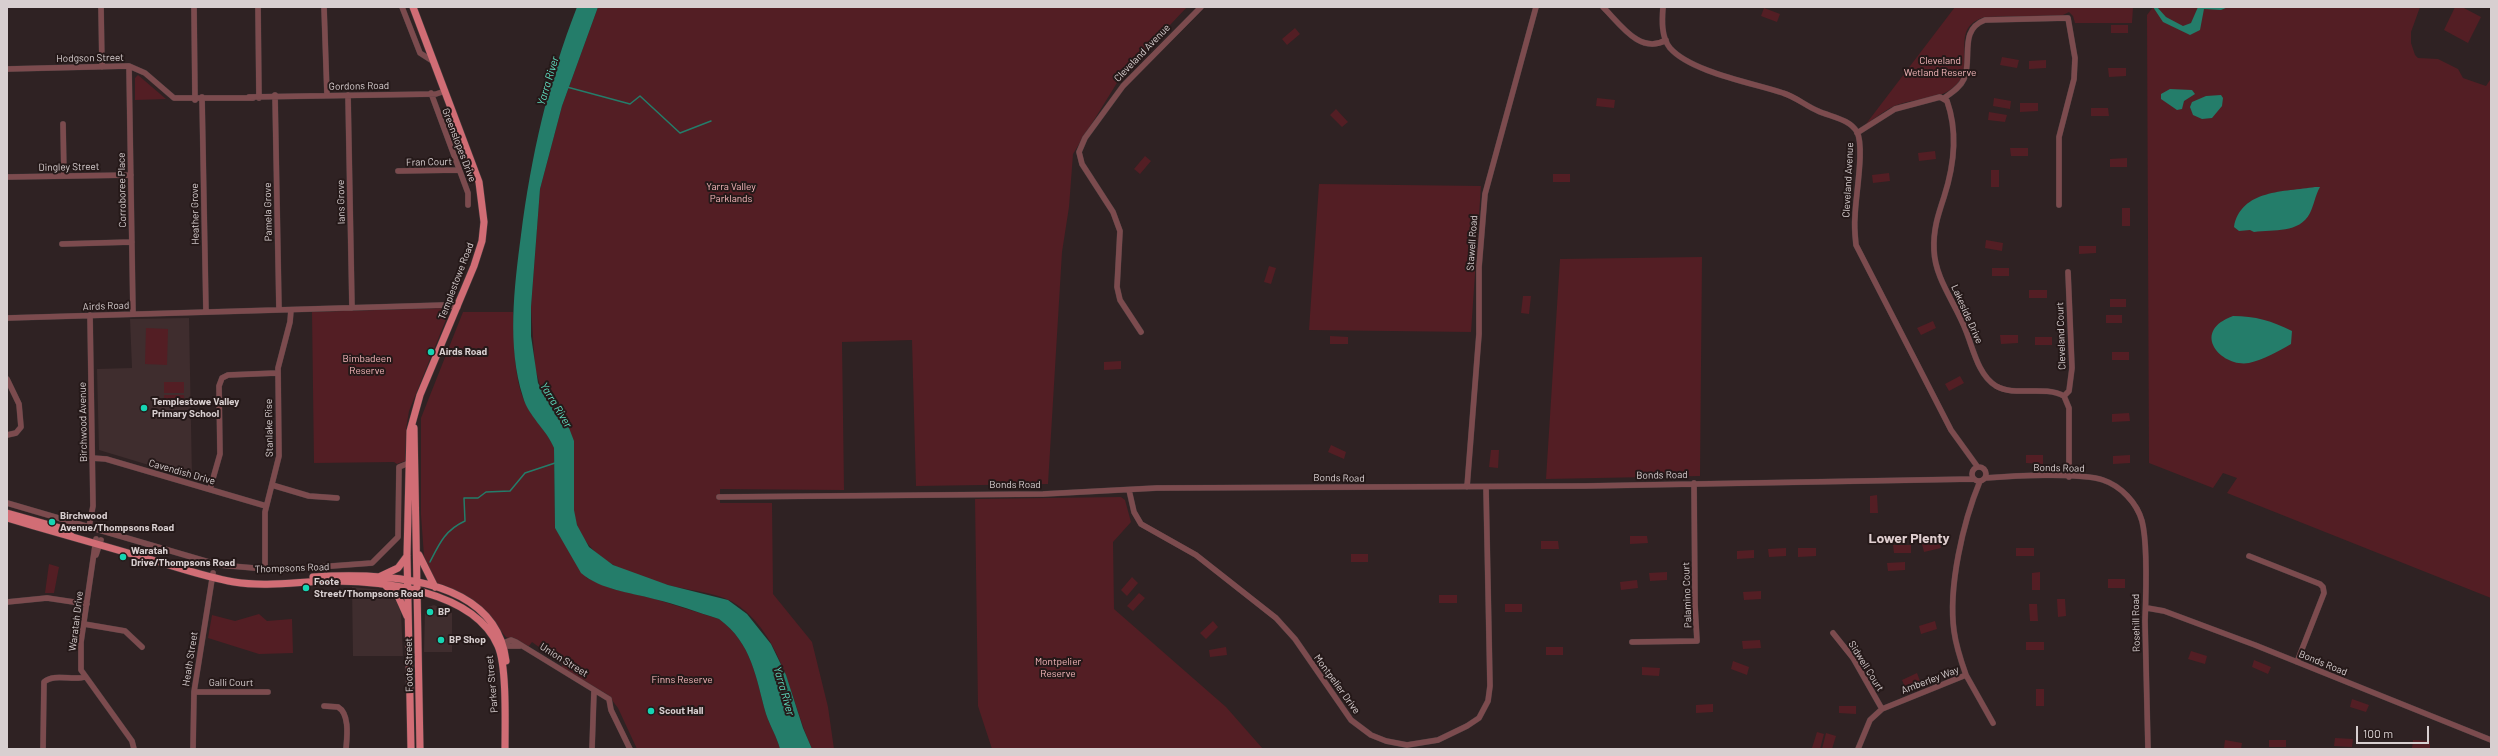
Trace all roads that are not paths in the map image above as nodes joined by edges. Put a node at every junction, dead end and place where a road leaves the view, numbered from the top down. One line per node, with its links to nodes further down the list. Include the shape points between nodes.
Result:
1 (101, 7): 14 (street)
2 (194, 7): 23 (street, Heather Grove, via 194,81)
3 (258, 7): 20 (street)
4 (324, 7): 18 (street)
5 (402, 7): 12 (street, Templestowe Road, via 420,53)
6 (413, 7): 12 (main road, Templestowe Road)
7 (1201, 7): 44 (street, Cleveland Avenue, via 1122,86 1085,138 1079,152 1082,164 1113,212 1120,231 1117,287 1120,300)
8 (1536, 7): 58 (street, Stawell Road, via 1485,194 1479,267 1479,334)
9 (1603, 7): 11 (street, via 1643,44 1651,46)
10 (1663, 7): 11 (street, via 1662,26)
11 (1666, 40): 25 (street, Cleveland Avenue, via 1682,58 1728,78 1783,93 1817,111 1847,122)
12 (434, 62): 16 (main road, Templestowe Road)
13 (129, 66): 14 (street, Hodgson Street); 23 (street, Hodgson Street, via 145,73 172,98); 28 (street, Corroboree Place)
14 (101, 67): 15 (street, Hodgson Street)
15 (7, 69)
16 (444, 89): 17 (street, Gordons Road); 39 (main road, Templestowe Road, via 479,182 483,202 482,240)
17 (431, 93): 19 (street, Gordons Road); 26 (street, Greenslopes Drive)
18 (325, 95): 19 (street, Gordons Road); 21 (street, Gordons Road)
19 (348, 95): 36 (street, Ians Grove)
20 (259, 97): 21 (street, Gordons Road); 23 (street, Gordons Road)
21 (275, 97): 37 (street, Pamela Grove)
22 (1944, 98): 25 (street, via 1903,105); 32 (street, via 1964,80 1967,69 1967,42 1978,22 2068,18 2075,58 2074,79 2059,137); 47 (street, Lakeside Drive, via 1951,119 1953,146 1951,171 1934,231 1937,271 1988,380 2002,389 2046,391)
23 (199, 99): 40 (street, Heather Grove, via 202,115)
24 (63, 124): 29 (street)
25 (1858, 133): 52 (street, Cleveland Avenue, via 1860,146 1855,218 1856,244 1951,430)
26 (459, 170): 27 (street, Fran Court); 31 (street, Greenslopes Drive, via 468,193)
27 (398, 171)
28 (131, 175): 29 (street, Dingley Street); 33 (street, Corroboree Place)
29 (64, 176): 30 (street, Dingley Street)
30 (7, 178)
31 (468, 204)
32 (2059, 205)
33 (132, 242): 34 (street); 41 (street, Corroboree Place)
34 (62, 244)
35 (2068, 272): 47 (street, Cleveland Court, via 2072,368 2070,391)
36 (352, 308): 38 (street, Airds Road); 39 (street, Airds Road, via 440,306)
37 (279, 310): 38 (street, Airds Road); 40 (street, Airds Road)
38 (291, 310): 45 (street, Stanlake Rise)
39 (456, 310): 48 (main road, Templestowe Road)
40 (206, 312): 41 (street, Airds Road)
41 (133, 314): 42 (street, Airds Road)
42 (90, 315): 43 (street, Airds Road); 50 (street, Birchwood Avenue)
43 (9, 317)
44 (1141, 332)
45 (277, 373): 57 (street, Stanlake Rise, via 279,456); 60 (street, via 228,374 221,380 220,454)
46 (7, 379): 49 (street, via 20,404 21,427 16,433)
47 (2064, 396): 53 (street, via 2069,408)
48 (414, 414): 51 (main road, Templestowe Road, via 410,431); 71 (main road, Templestowe Road)
49 (7, 434)
50 (92, 458): 60 (street, Cavendish Drive, via 106,459); 69 (street, Birchwood Avenue, via 93,512)
51 (409, 464): 72 (main road, Templestowe Road); 74 (street, Thompsons Road, via 399,467 399,534 372,563)
52 (1974, 469): 54 (street, Bonds Road); 55 (street, Cleveland Avenue); 55 (street, via 1982,467)
53 (2069, 477): 55 (street, Bonds Road); 64 (street, Bonds Road, via 2104,480 2119,488)
54 (1958, 478): 55 (street, Bonds Road); 56 (street, Bonds Road)
55 (1980, 478): 94 (street, Amberley Way, via 1962,544 1953,599 1954,631)
56 (1694, 483): 59 (street, Bonds Road); 89 (street, Palamino Court, via 1695,605 1698,640)
57 (272, 485): 63 (street, via 309,496); 66 (street, Stanlake Rise)
58 (1467, 487): 59 (street, Bonds Road); 61 (street, Bonds Road, via 1312,486)
59 (1486, 487): 61 (street, Montpelier Drive, via 1490,686 1488,701 1482,714 1467,726 1428,743 1407,745 1378,738 1351,720 1285,626 1196,555 1140,524 1134,512)
60 (210, 489): 66 (street, Cavendish Drive)
61 (1129, 490): 62 (street, Bonds Road, via 1043,494)
62 (719, 497)
63 (337, 498)
64 (2131, 500): 85 (street, Rosehill Road, via 2143,528)
65 (7, 503): 69 (street, Thompsons Road)
66 (266, 506): 74 (street, Stanlake Rise)
67 (7, 512): 70 (main road, Thompsons Road)
68 (7, 518): 70 (main road, Thompsons Road)
69 (89, 527): 74 (street, Thompsons Road, via 213,564)
70 (98, 542): 75 (main road, Thompsons Road); 84 (street, Waratah Drive)
71 (417, 549): 78 (main road, Templestowe Road); 80 (main road)
72 (408, 555): 76 (main road, via 398,568); 77 (main road, Templestowe Road)
73 (2249, 556): 92 (street, via 2323,587 2324,593)
74 (265, 569)
75 (212, 575): 76 (main road, Thompsons Road, via 260,580); 79 (main road, Thompsons Road, via 264,585 334,581); 96 (street, Heath Street)
76 (380, 576): 77 (main road, Thompsons Road)
77 (408, 579): 78 (main road, Thompsons Road); 81 (main road, Templestowe Road)
78 (418, 582): 80 (main road); 82 (main road, Foote Street)
79 (380, 584): 81 (main road, Thompsons Road); 86 (main road, via 392,589 398,596)
80 (435, 587): 90 (main road, via 467,601 481,611 493,623)
81 (408, 589): 82 (main road); 86 (main road, Foote Street)
82 (419, 591): 90 (main road, via 462,608); 107 (main road, Foote Street)
83 (7, 602): 84 (street, via 49,598)
84 (87, 604): 87 (street, Waratah Drive)
85 (2147, 608): 92 (street, Bonds Road, via 2164,611); 112 (street, Rosehill Road, via 2145,621)
86 (409, 622): 106 (main road, Foote Street)
87 (84, 624): 91 (street, via 125,631); 93 (street, Waratah Drive, via 81,648)
88 (1833, 633): 99 (street, Sidwell Court, via 1853,658)
89 (1632, 642)
90 (502, 645): 95 (street, Union Street, via 523,647); 108 (main road, Parker Street)
91 (142, 647)
92 (2297, 662): 101 (street, Bonds Road)
93 (84, 675): 102 (street, via 50,679 43,684); 103 (street, via 130,738)
94 (1966, 675): 99 (street, Amberley Way); 100 (street)
95 (594, 691): 109 (street); 110 (street, Union Street, via 609,699 611,710)
96 (194, 692): 97 (street, Galli Court); 104 (street, Heath Street)
97 (268, 692)
98 (324, 706): 105 (street, via 338,707 344,712 347,730)
99 (1882, 709): 111 (street, Amberley Way, via 1870,720)
100 (1993, 723)
101 (2491, 740)
102 (43, 749)
103 (133, 749)
104 (193, 749)
105 (346, 749)
106 (411, 749)
107 (420, 749)
108 (505, 749)
109 (592, 749)
110 (630, 749)
111 (1858, 749)
112 (2148, 749)

